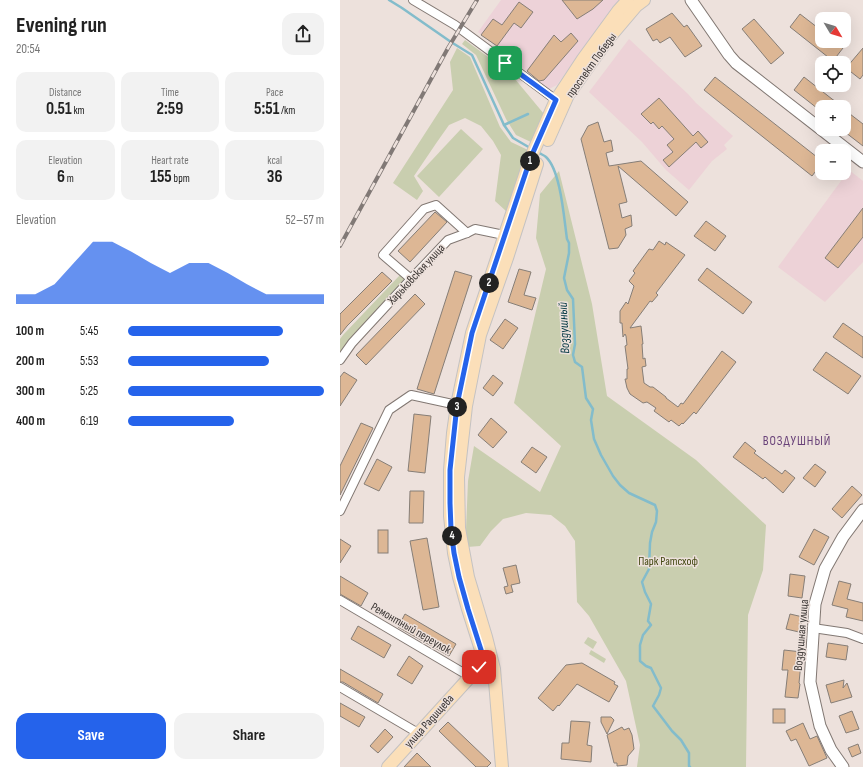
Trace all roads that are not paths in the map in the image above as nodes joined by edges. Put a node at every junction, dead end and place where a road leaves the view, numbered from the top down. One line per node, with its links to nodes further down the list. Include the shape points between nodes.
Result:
1 (413, 0): 5 (street, via 455,25)
2 (628, 0): 5 (main road, проспект Победы, via 583,58)
3 (644, 0): 5 (main road, проспект Победы, via 608,39)
4 (691, 0): 6 (street, via 736,63)
5 (559, 104): 8 (main road, проспект Победы, via 535,159)
6 (863, 162)
7 (467, 233): 8 (street, Харьковская улица, via 476,229); 9 (street, Харьковская улица, via 448,240); 9 (street, via 436,205 424,209 383,255)
8 (509, 236): 11 (main road, проспект Победы, via 472,333); 19 (main road, проспект Победы, via 480,335 466,406 458,477 459,528 466,570 486,637)
9 (411, 279): 10 (street, Харьковская улица, via 352,343)
10 (340, 360)
11 (457, 405): 13 (street, via 411,394 389,410); 17 (main road, проспект Победы, via 450,470 451,529 459,577)
12 (863, 510): 15 (street, Воздушная улица, via 843,537 825,569 815,604)
13 (340, 511)
14 (340, 600): 18 (street, Ремонтный переулок)
15 (813, 628): 16 (street, via 846,633); 24 (street, Воздушная улица, via 810,682 820,726 831,750)
16 (863, 639)
17 (482, 652): 18 (main road, улица Радищева, via 482,661)
18 (471, 675): 19 (main road, via 480,675); 21 (main road, улица Радищева)
19 (496, 686): 23 (main road, проспект Победы)
20 (340, 687): 21 (street)
21 (418, 733): 22 (main road, улица Радищева)
22 (388, 767)
23 (502, 767)
24 (843, 767)

